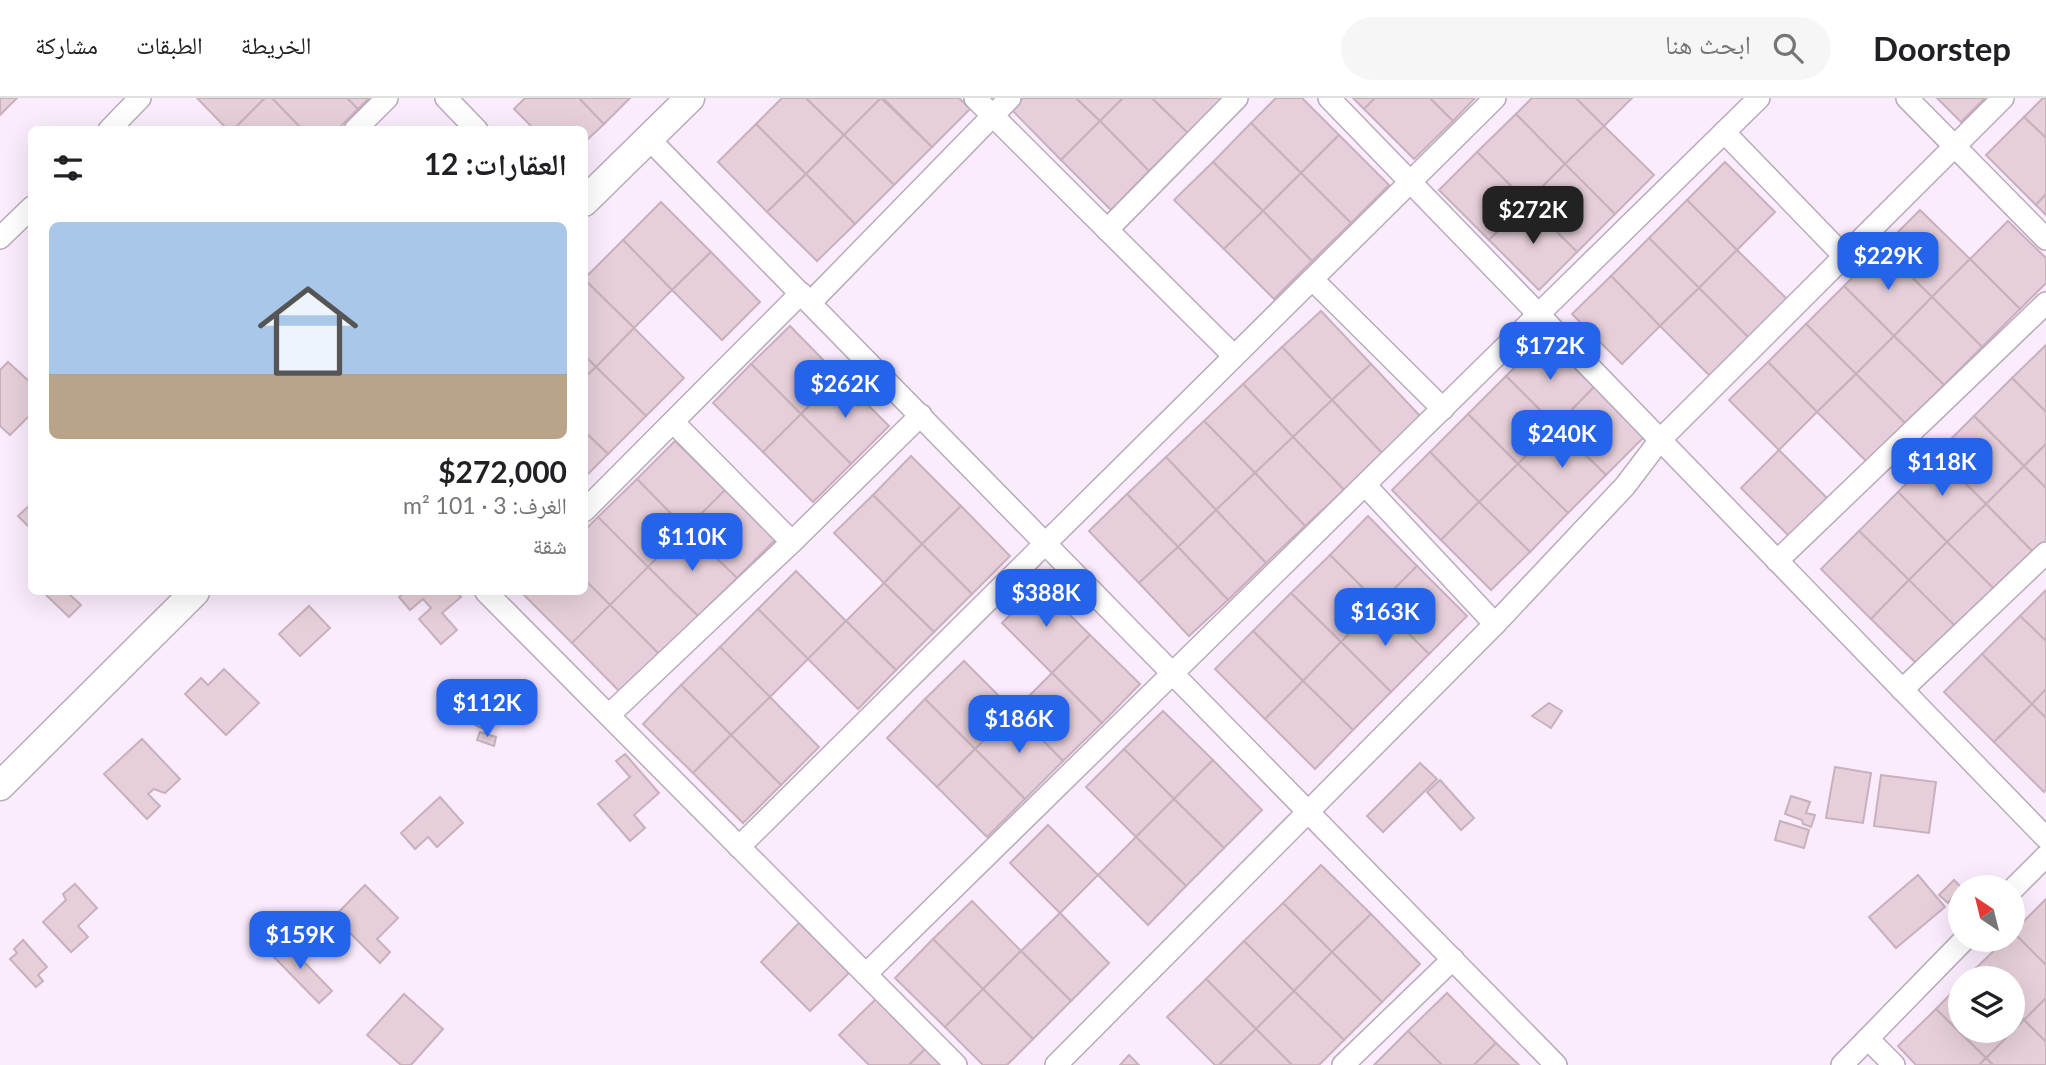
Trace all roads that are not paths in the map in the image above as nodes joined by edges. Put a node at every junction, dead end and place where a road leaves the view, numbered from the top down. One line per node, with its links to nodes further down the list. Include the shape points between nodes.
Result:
1 (141, 98): 14 (street)
2 (387, 98): 15 (street)
3 (446, 98): 16 (street)
4 (690, 98): 18 (street)
5 (975, 98): 13 (street)
6 (1010, 98): 13 (street)
7 (1237, 98): 23 (street)
8 (1329, 98): 20 (street)
9 (1495, 98): 20 (street)
10 (1759, 98): 17 (street)
11 (1907, 98): 19 (street)
12 (2003, 98): 19 (street)
13 (992, 116): 23 (street); 28 (street)
14 (113, 126)
15 (359, 126)
16 (473, 126)
17 (1724, 132): 26 (street); 30 (street)
18 (649, 139): 21 (street); 28 (street)
19 (1954, 146): 25 (street); 26 (street)
20 (1410, 182): 27 (street); 30 (street)
21 (588, 198)
22 (28, 211): 24 (street)
23 (1107, 230): 31 (street)
24 (0, 238)
25 (2046, 239)
26 (1844, 256): 35 (street)
27 (1313, 280): 31 (street); 32 (street)
28 (805, 298): 33 (street); 34 (street)
29 (2046, 303): 41 (street)
30 (1539, 314): 32 (street); 35 (street)
31 (1234, 356): 39 (street)
32 (1443, 408): 36 (street)
33 (921, 415): 38 (street); 39 (street)
34 (673, 422): 37 (street); 38 (street)
35 (1660, 440): 41 (street); 44 (street, via 1625,486)
36 (1365, 485): 44 (street); 45 (street)
37 (588, 507)
38 (792, 542): 47 (street)
39 (1046, 543): 45 (street); 51 (street)
40 (2046, 553): 46 (street)
41 (1777, 561): 46 (street)
42 (192, 595): 48 (street)
43 (495, 595): 47 (street)
44 (1495, 624): 49 (street)
45 (1173, 673): 49 (street); 56 (street)
46 (1902, 690): 50 (street)
47 (609, 715): 51 (street)
48 (0, 786)
49 (1309, 812): 55 (street); 59 (street)
50 (2046, 838)
51 (739, 847): 56 (street)
52 (2046, 856): 53 (street)
53 (2025, 877)
54 (1952, 952): 57 (street)
55 (1453, 959): 60 (street); 61 (street)
56 (866, 974): 58 (street)
57 (1868, 1039): 62 (street); 63 (street)
58 (956, 1065)
59 (1056, 1065)
60 (1343, 1065)
61 (1556, 1065)
62 (1842, 1065)
63 (1894, 1065)

